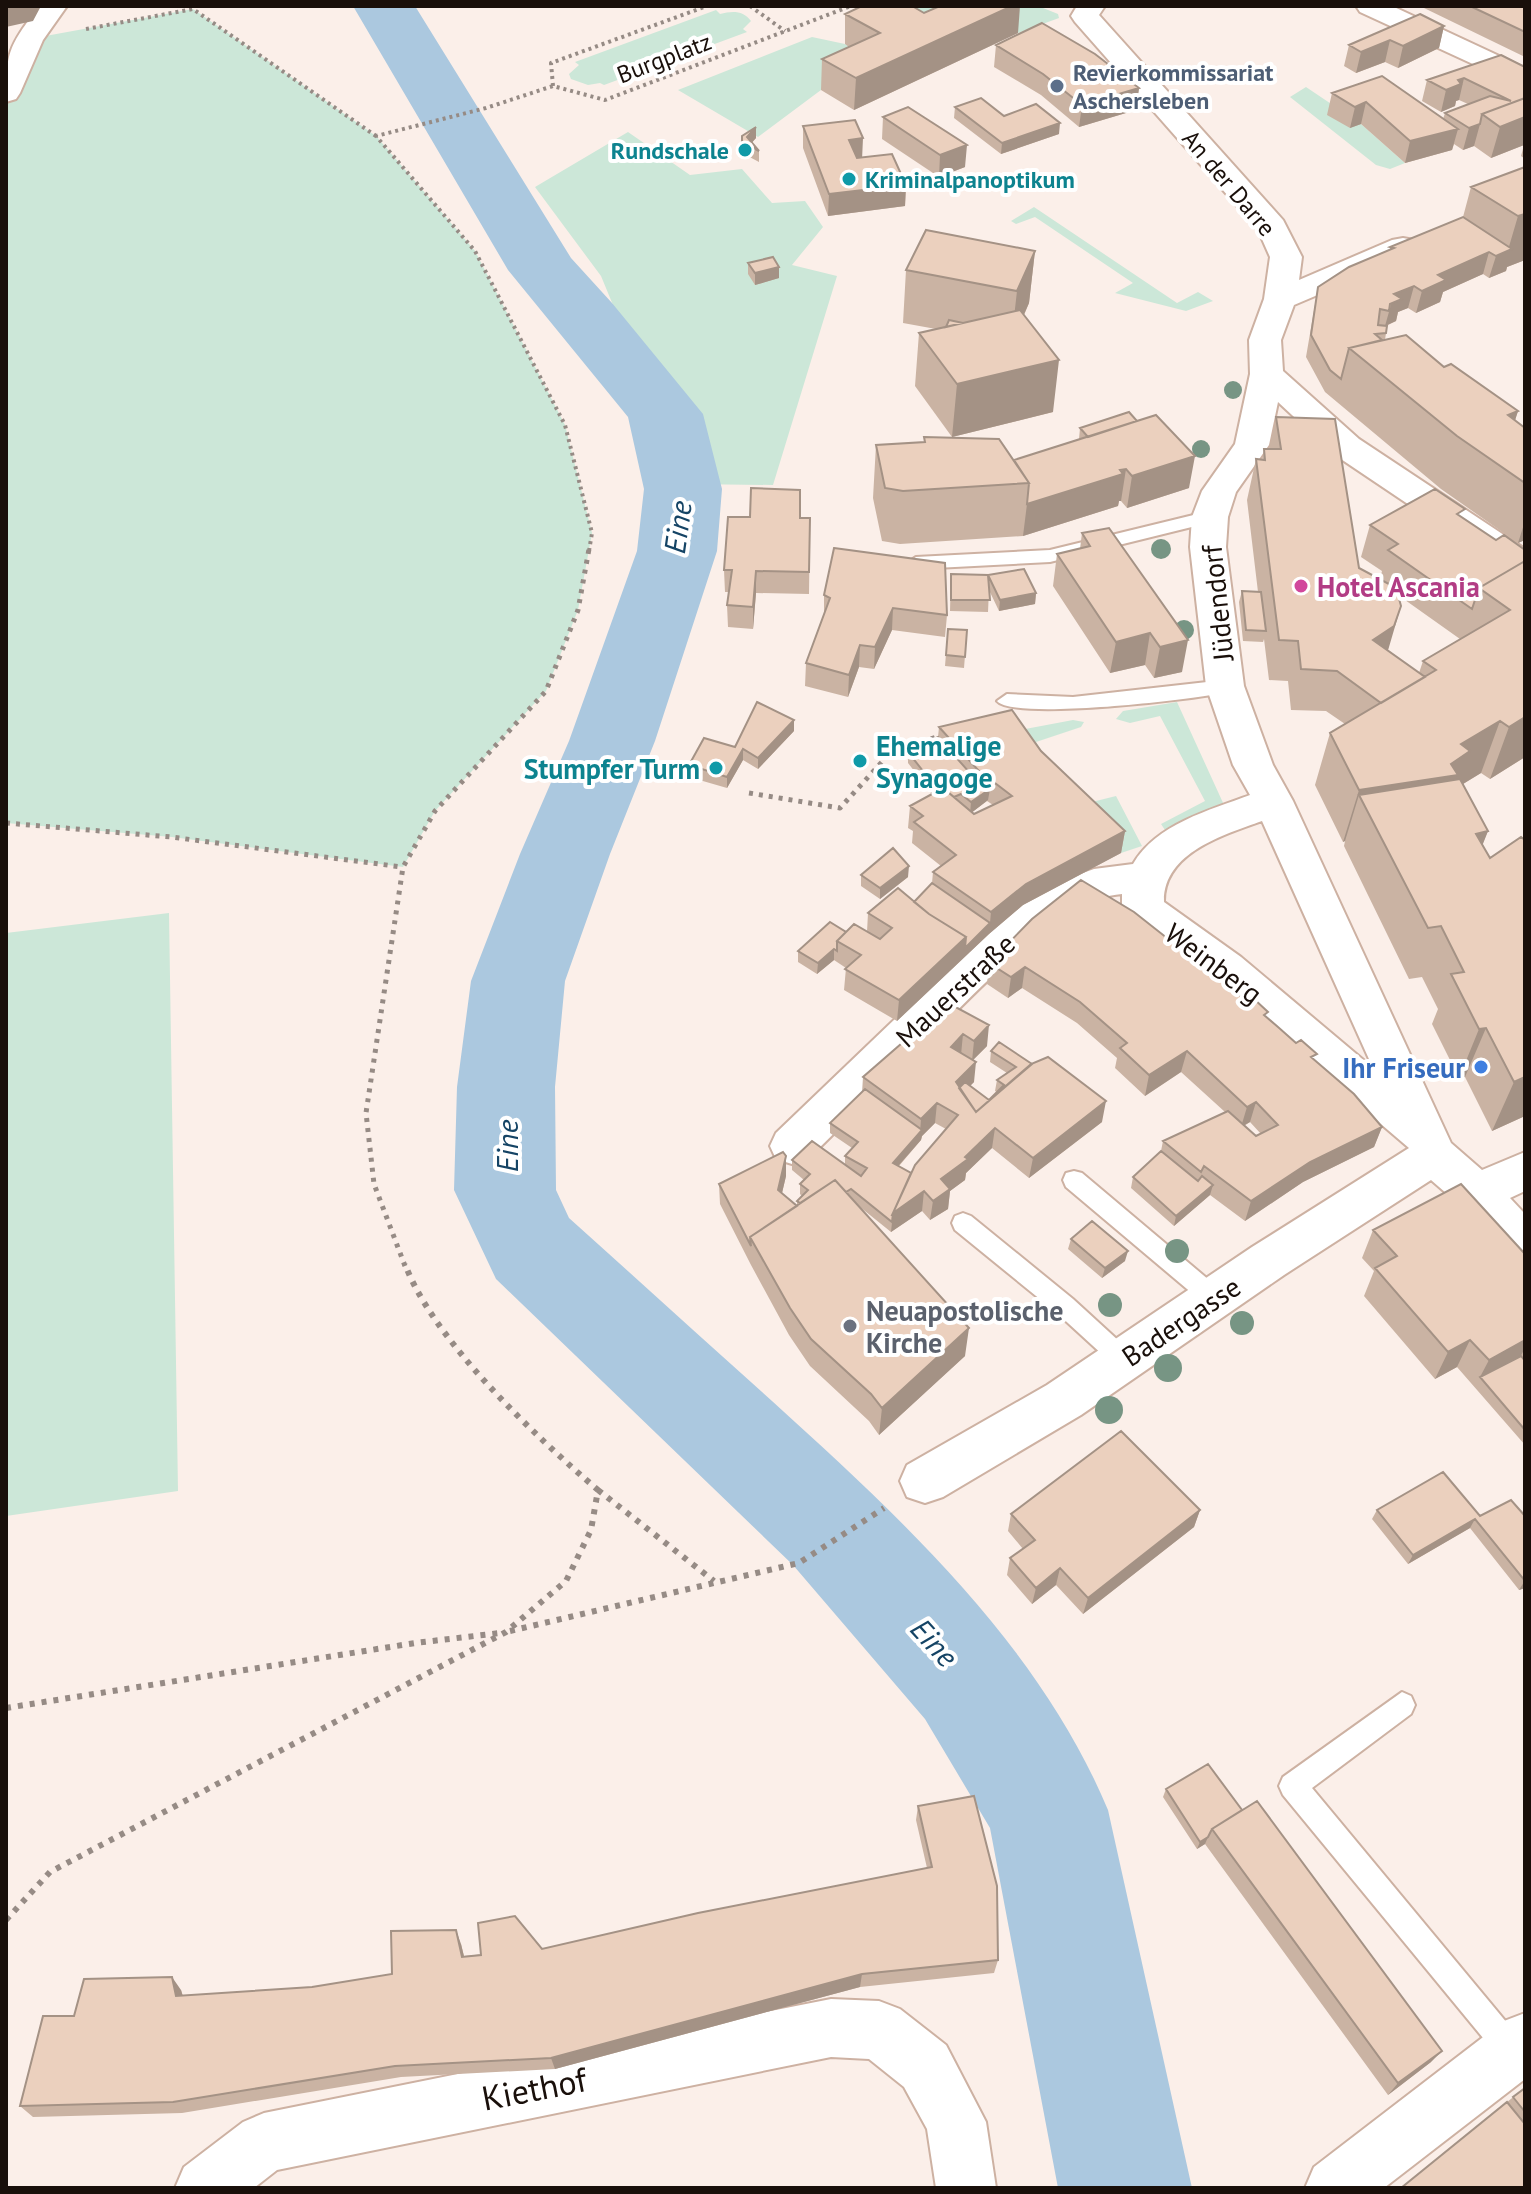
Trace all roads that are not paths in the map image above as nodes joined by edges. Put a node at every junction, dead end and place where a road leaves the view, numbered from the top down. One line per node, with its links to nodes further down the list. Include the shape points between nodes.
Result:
1 (53, 6): 4 (street)
2 (1091, 6): 8 (street, An der Darre, via 1085,16 1272,227 1286,257)
3 (1370, 6): 5 (street)
4 (18, 42): 6 (street)
5 (1525, 79)
6 (6, 93)
7 (1426, 238): 8 (street)
8 (1280, 299): 9 (street, via 1265,340)
9 (1267, 374): 10 (street, via 1252,445 1219,491); 12 (street, via 1347,447)
10 (1210, 517): 11 (lane, Jüdendorf, via 1050,556); 13 (street, Jüdendorf, via 1208,547)
11 (895, 562)
12 (1525, 566)
13 (1225, 686): 15 (lane); 17 (street, Jüdendorf)
14 (1007, 701): 15 (lane)
15 (1073, 704): 16 (lane)
16 (1007, 723)
17 (1253, 765): 18 (street, Weinberg)
18 (1273, 801): 19 (street, via 1190,835 1160,856); 21 (street, Weinberg)
19 (1144, 878): 20 (street, Mauerstraße, via 1108,880 1044,910 983,960); 21 (street, Weinberg, via 1143,909 1226,968)
20 (792, 1146)
21 (1430, 1147): 24 (street, Weinberg); 27 (street, Badergasse)
22 (1525, 1170): 24 (street)
23 (1074, 1180): 27 (lane)
24 (1477, 1193): 26 (street, Weinberg)
25 (963, 1223): 28 (lane)
26 (1525, 1246)
27 (1214, 1298): 28 (street, Badergasse)
28 (1124, 1360): 29 (street, Badergasse)
29 (925, 1481)
30 (1402, 1705): 31 (lane, via 1293,1786)
31 (1519, 2047): 34 (street)
32 (205, 2188): 33 (street, Kiethof, via 264,2143 831,2028 879,2030 925,2066 956,2122)
33 (966, 2188)
34 (1335, 2188)

